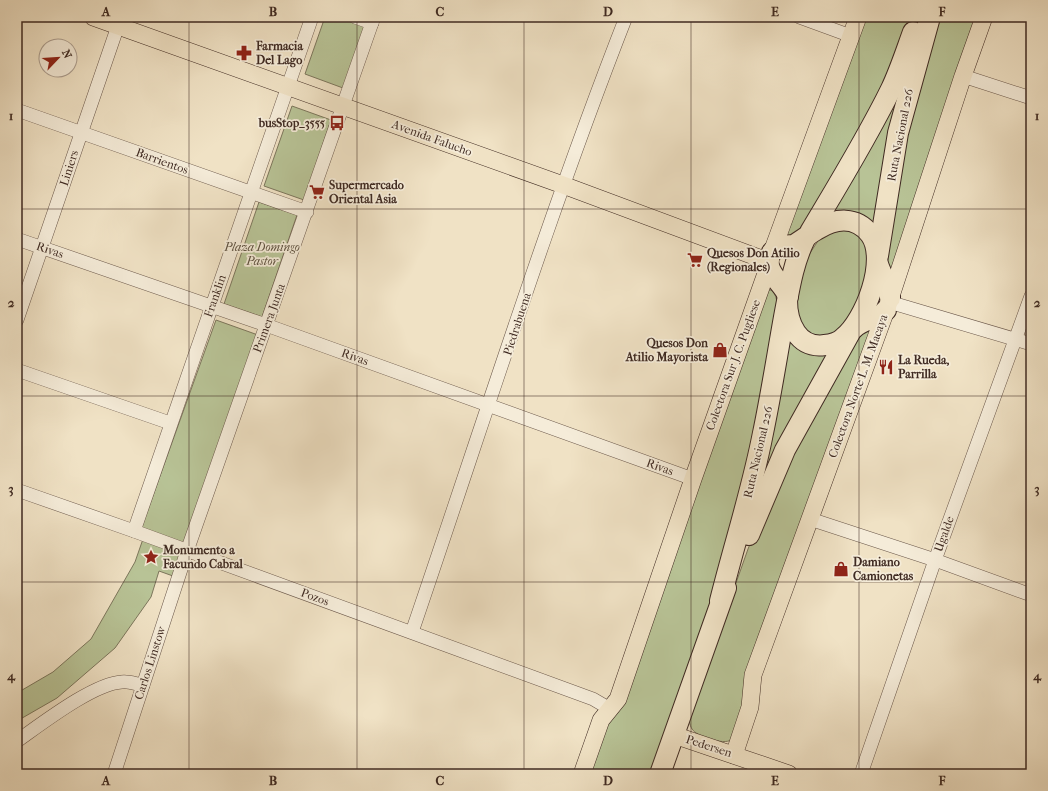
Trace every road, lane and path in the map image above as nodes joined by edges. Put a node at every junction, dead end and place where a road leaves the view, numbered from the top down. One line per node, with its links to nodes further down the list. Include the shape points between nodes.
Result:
1 (93, 17): 11 (main road, Avenida Falucho)
2 (312, 17): 14 (street, Franklin)
3 (355, 17): 10 (street)
4 (626, 17): 19 (street, Piedrabuena)
5 (799, 17): 12 (street)
6 (858, 17): 12 (main road, Colectora Sur J. C. Pugliese)
7 (919, 17): 22 (highway, Ruta Nacional 226, via 892,87 872,127 844,178)
8 (930, 17): 25 (highway, Ruta Nacional 226, via 898,133)
9 (984, 17): 13 (main road, Colectora Norte L. M. Macaya)
10 (373, 20): 16 (street, Primera Junta)
11 (120, 22): 14 (main road, Avenida Falucho); 18 (street, Liniers)
12 (851, 36): 26 (main road, Colectora Sur J. C. Pugliese)
13 (963, 76): 15 (street); 29 (main road, Colectora Norte L. M. Macaya)
14 (288, 87): 16 (main road, Avenida Falucho); 20 (street, Franklin)
15 (1031, 98)
16 (342, 106): 19 (main road, Avenida Falucho); 21 (street, Primera Junta)
17 (17, 110): 18 (street, Barrientos)
18 (80, 132): 20 (street, Barrientos); 24 (street, Liniers)
19 (563, 185): 26 (main road, Avenida Falucho); 37 (street, Piedrabuena)
20 (250, 193): 21 (street, Barrientos); 30 (street, Franklin)
21 (307, 212): 32 (street, Primera Junta)
22 (807, 236): 25 (highway, Ruta Nacional 226, via 834,221 855,223 871,236); 26 (highway, via 794,245 779,246); 28 (highway, Ruta Nacional 226, via 793,271)
23 (17, 239): 24 (street, Rivas)
24 (43, 248): 30 (street, Rivas); 31 (street, Liniers)
25 (878, 257): 29 (highway, via 882,276 890,289); 33 (highway, Ruta Nacional 226, via 872,288)
26 (770, 260): 28 (highway, via 770,272 781,284); 39 (main road, Colectora Sur J. C. Pugliese)
27 (1031, 296): 34 (street, Ugalde)
28 (787, 298): 33 (highway, Ruta Nacional 226, via 787,313 793,329 800,338 810,344 833,344); 46 (highway, Ruta Nacional 226, via 755,472)
29 (888, 304): 33 (highway, via 876,318 863,320); 34 (street); 41 (main road, Colectora Norte L. M. Macaya)
30 (211, 306): 32 (street, Rivas); 38 (street, Franklin)
31 (17, 320)
32 (266, 325): 37 (street, Rivas); 43 (street, Primera Junta)
33 (852, 330): 46 (highway, Ruta Nacional 226, via 785,450)
34 (1016, 338): 35 (street); 44 (street, Ugalde)
35 (1031, 344)
36 (17, 370): 38 (street)
37 (490, 406): 39 (street, Rivas); 47 (street, Piedrabuena)
38 (170, 423): 42 (street, Franklin)
39 (693, 479): 49 (main road, Colectora Sur J. C. Pugliese, via 618,699)
40 (17, 490): 42 (street, Pozos)
41 (810, 519): 44 (street); 52 (main road, Colectora Norte L. M. Macaya, via 753,675 750,707)
42 (134, 531): 43 (street, Pozos)
43 (187, 551): 47 (street, Pozos); 48 (street, Carlos Linstow)
44 (935, 560): 45 (street); 57 (street, Ugalde)
45 (1031, 595)
46 (720, 601): 50 (highway, Ruta Nacional 226)
47 (412, 632): 49 (street, Pozos, via 593,699 605,706)
48 (143, 685): 51 (street, via 121,682 98,689 73,702); 53 (street, Carlos Linstow)
49 (607, 712): 54 (main road, Colectora Sur J. C. Pugliese, via 601,720)
50 (674, 735): 52 (main road, Pedersen); 55 (highway, Ruta Nacional 226)
51 (17, 741)
52 (734, 755): 56 (main road, Pedersen)
53 (114, 774)
54 (582, 774)
55 (660, 774)
56 (789, 774)
57 (862, 774)

